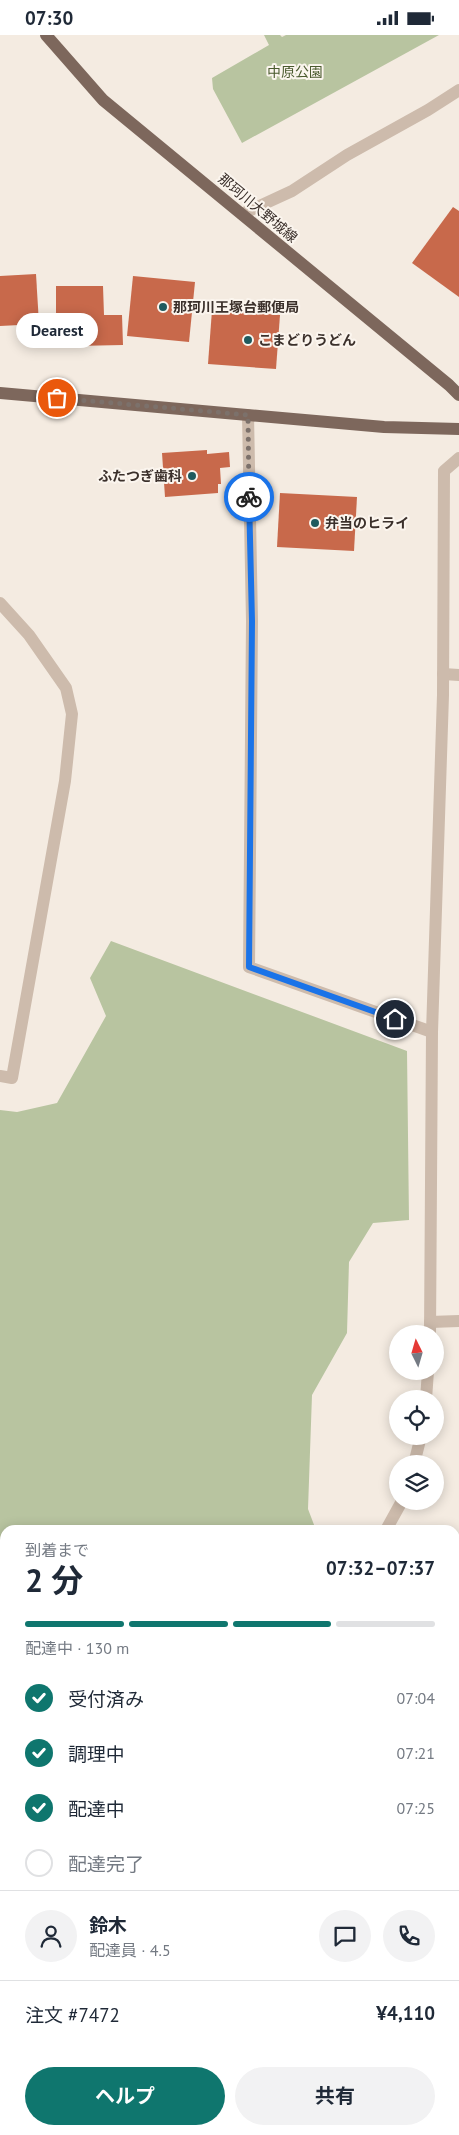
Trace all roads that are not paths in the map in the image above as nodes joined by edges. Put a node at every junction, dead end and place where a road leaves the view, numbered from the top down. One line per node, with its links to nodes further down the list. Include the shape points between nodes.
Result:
1 (46, 35): 3 (main road, 那珂川大野城線, via 103,100)
2 (459, 90): 3 (street, via 292,191)
3 (242, 215): 5 (main road, 那珂川大野城線)
4 (0, 393): 6 (main road)
5 (459, 395)
6 (248, 415): 7 (main road, via 384,427); 12 (street, via 252,621 249,967)
7 (459, 429)
8 (459, 458): 10 (street, via 444,471)
9 (0, 603): 13 (street, via 29,635 66,688 72,714 62,801 12,1078)
10 (443, 675): 11 (street); 12 (street)
11 (459, 675)
12 (432, 1032): 15 (street)
13 (0, 1076)
14 (459, 1321): 16 (street)
15 (430, 1325)
16 (442, 1325)
17 (397, 1510): 18 (street)
18 (389, 1525)

